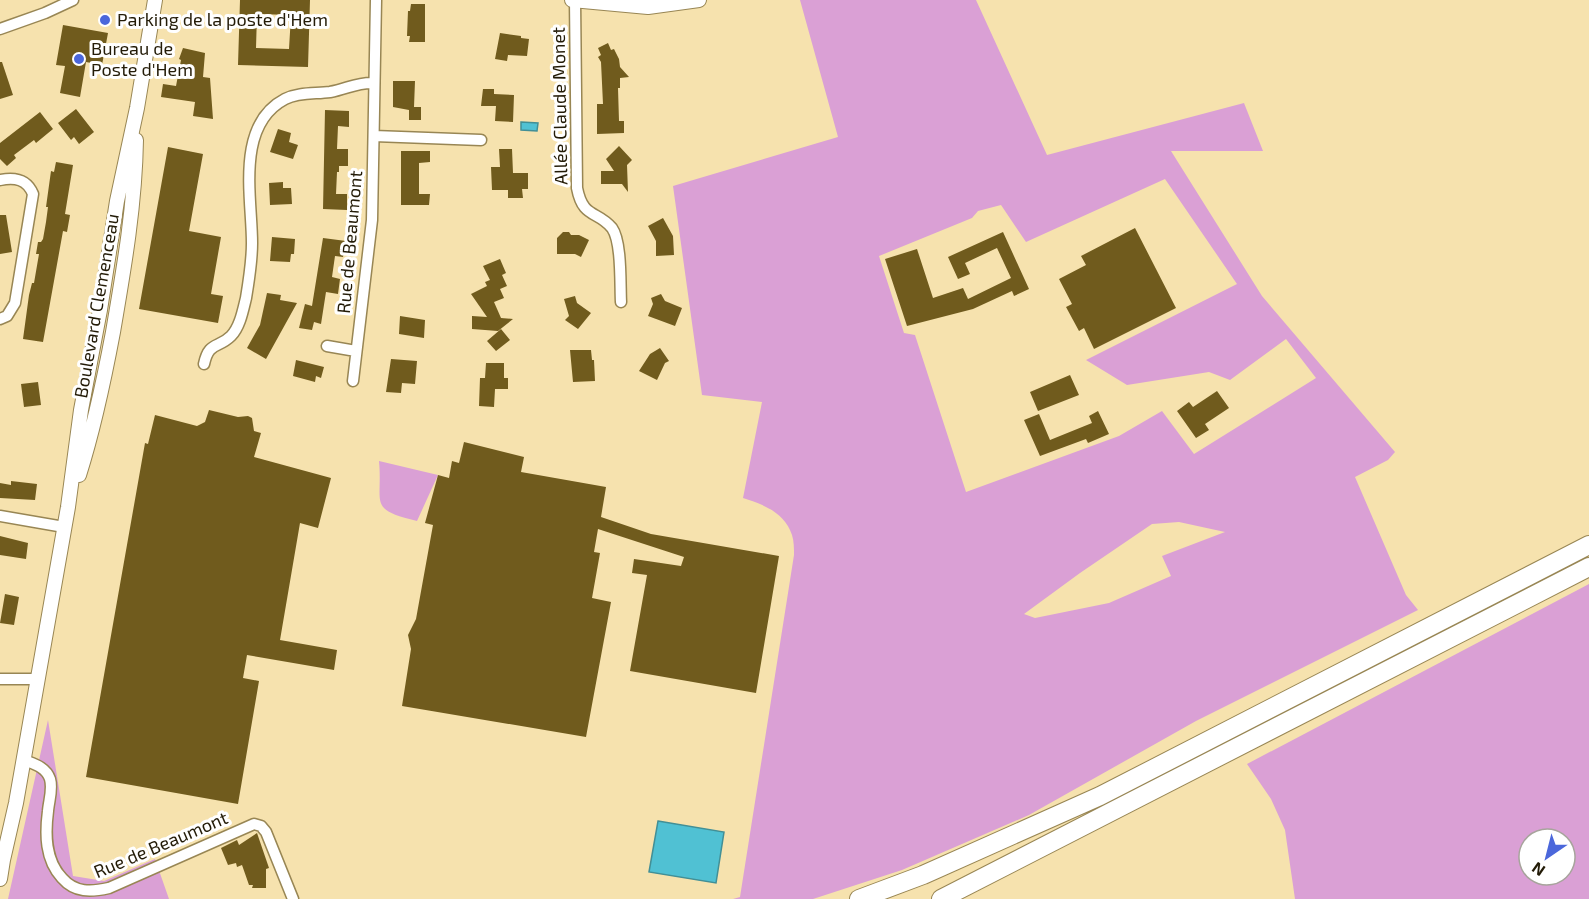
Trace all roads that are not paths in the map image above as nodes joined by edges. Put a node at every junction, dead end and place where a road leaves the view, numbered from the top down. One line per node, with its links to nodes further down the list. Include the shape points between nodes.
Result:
1 (73, 0): 6 (street)
2 (155, 0): 19 (street, Boulevard Clemenceau, via 117,201)
3 (376, 0): 8 (street, Rue de Beaumont)
4 (573, 0): 5 (street, via 648,7); 12 (street, Allée Claude Monet, via 577,188 585,208 615,233)
5 (699, 0)
6 (58, 3): 7 (street)
7 (0, 29)
8 (374, 83): 9 (street, Rue de Beaumont); 16 (street, via 295,95 272,108 261,121 250,163 252,244 245,299 235,331 210,349)
9 (374, 136): 10 (street); 15 (street, Rue de Beaumont, via 371,232)
10 (481, 140)
11 (0, 180): 13 (street, via 20,180 33,194 15,303 12,311)
12 (621, 302)
13 (0, 319)
14 (327, 346): 15 (street)
15 (356, 351): 17 (street, Rue de Beaumont)
16 (204, 364)
17 (353, 381)
18 (0, 516): 19 (street)
19 (64, 527): 23 (street, Boulevard Clemenceau)
20 (1589, 545): 28 (highway, via 1100,796 923,875)
21 (1589, 567): 29 (highway)
22 (0, 678): 23 (street)
23 (37, 678): 24 (street, Boulevard Clemenceau)
24 (24, 760): 25 (street, Boulevard Clemenceau); 27 (street, Rue de Beaumont, via 41,767 49,778 47,849 56,872 70,886 88,892 109,888 254,824 266,832)
25 (1, 863): 26 (street, Boulevard Clemenceau)
26 (0, 879)
27 (293, 899)
28 (859, 899)
29 (941, 899)

